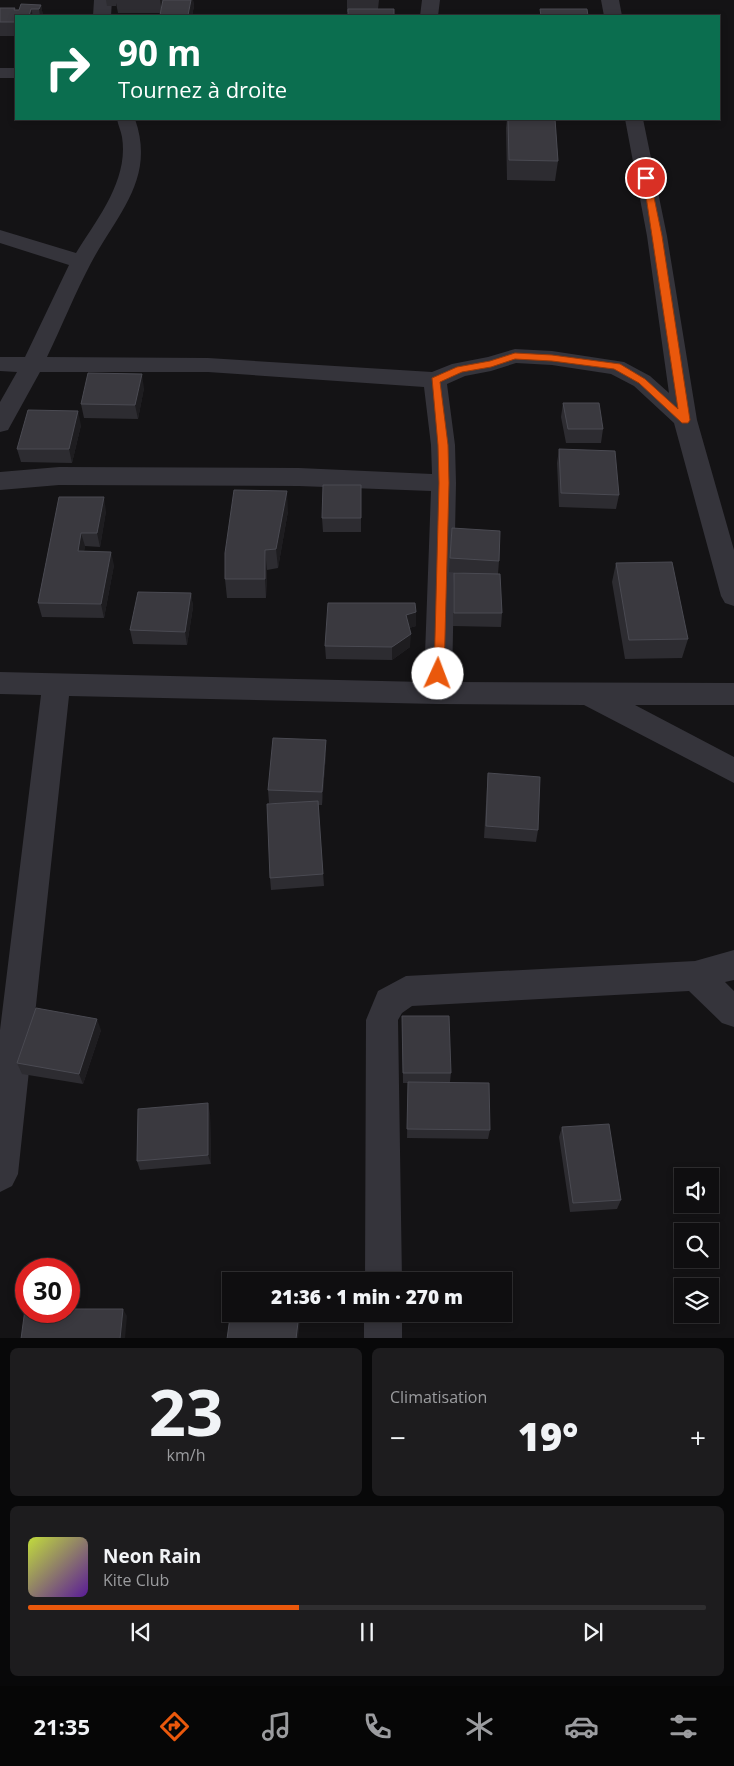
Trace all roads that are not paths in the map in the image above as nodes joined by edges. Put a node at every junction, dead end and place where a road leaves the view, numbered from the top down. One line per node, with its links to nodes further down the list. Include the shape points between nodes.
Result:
1 (103, 0): 4 (street)
2 (431, 0): 5 (street)
3 (610, 0): 6 (street)
4 (102, 15)
5 (429, 15)
6 (613, 15)
7 (15, 73): 8 (street)
8 (0, 74)
9 (126, 120): 12 (street, via 132,137 132,164 120,199)
10 (634, 120): 16 (street, via 657,236)
11 (0, 236): 12 (street)
12 (81, 262): 13 (street)
13 (33, 362): 14 (street); 15 (street, via 208,365); 17 (street)
14 (0, 364)
15 (435, 380): 16 (street, via 460,369 515,356 616,367 642,381); 19 (street)
16 (685, 420): 20 (street)
17 (0, 424)
18 (0, 480): 19 (street, via 68,476 299,477)
19 (444, 483): 23 (street)
20 (734, 596)
21 (0, 683): 22 (street)
22 (56, 684): 23 (street); 30 (street)
23 (438, 693): 24 (street)
24 (587, 694): 25 (street); 26 (street)
25 (734, 694)
26 (734, 771)
27 (734, 965): 28 (street)
28 (695, 976): 29 (street); 31 (street, via 406,992 390,1002 382,1020)
29 (734, 1012)
30 (0, 1174)
31 (383, 1272)
32 (383, 1322): 33 (street)
33 (383, 1338)

